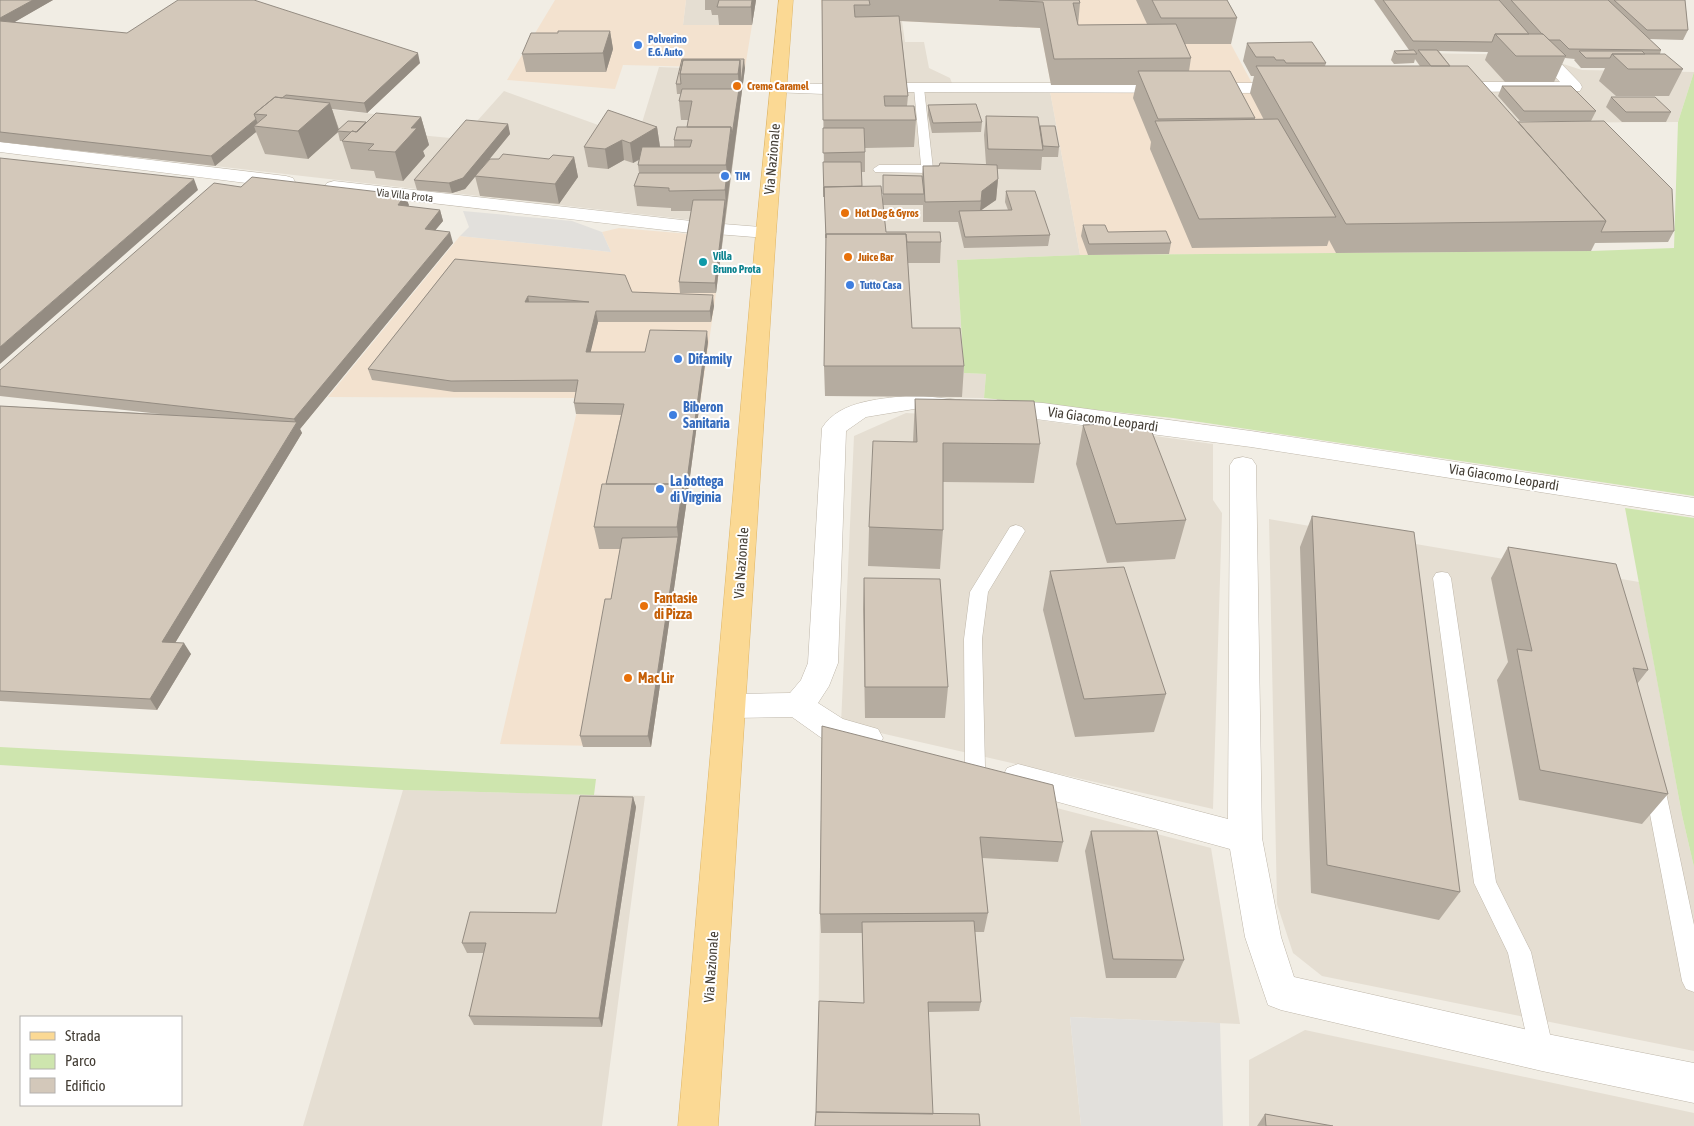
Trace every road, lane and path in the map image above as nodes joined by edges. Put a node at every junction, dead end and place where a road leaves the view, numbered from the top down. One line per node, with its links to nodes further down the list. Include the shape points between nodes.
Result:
1 (786, 0): 3 (main road, Via Nazionale)
2 (1542, 53): 6 (street, via 1574,87)
3 (778, 88): 7 (street); 12 (main road, Via Nazionale)
4 (911, 88): 5 (street); 9 (lane, via 927,168)
5 (1306, 88)
6 (1435, 88)
7 (824, 89)
8 (0, 147): 10 (street, Via Villa Prota)
9 (879, 169)
10 (691, 227)
11 (724, 230): 12 (street)
12 (766, 232): 18 (main road, Via Nazionale)
13 (1243, 465): 22 (street)
14 (1694, 507): 17 (street, Via Giacomo Leopardi, via 1251,439 1044,411 914,402 859,411 834,428 824,664 814,686)
15 (1016, 531): 20 (lane, via 979,592)
16 (1442, 578): 24 (lane, via 1486,883 1520,952)
17 (798, 705): 18 (street); 19 (street, via 834,730)
18 (731, 706): 26 (main road, Via Nazionale)
19 (890, 745)
20 (961, 763): 22 (street)
21 (1650, 765): 23 (lane)
22 (1245, 838): 24 (street, via 1263,937 1281,992)
23 (1694, 981)
24 (1542, 1052): 25 (street)
25 (1694, 1083)
26 (698, 1126)

